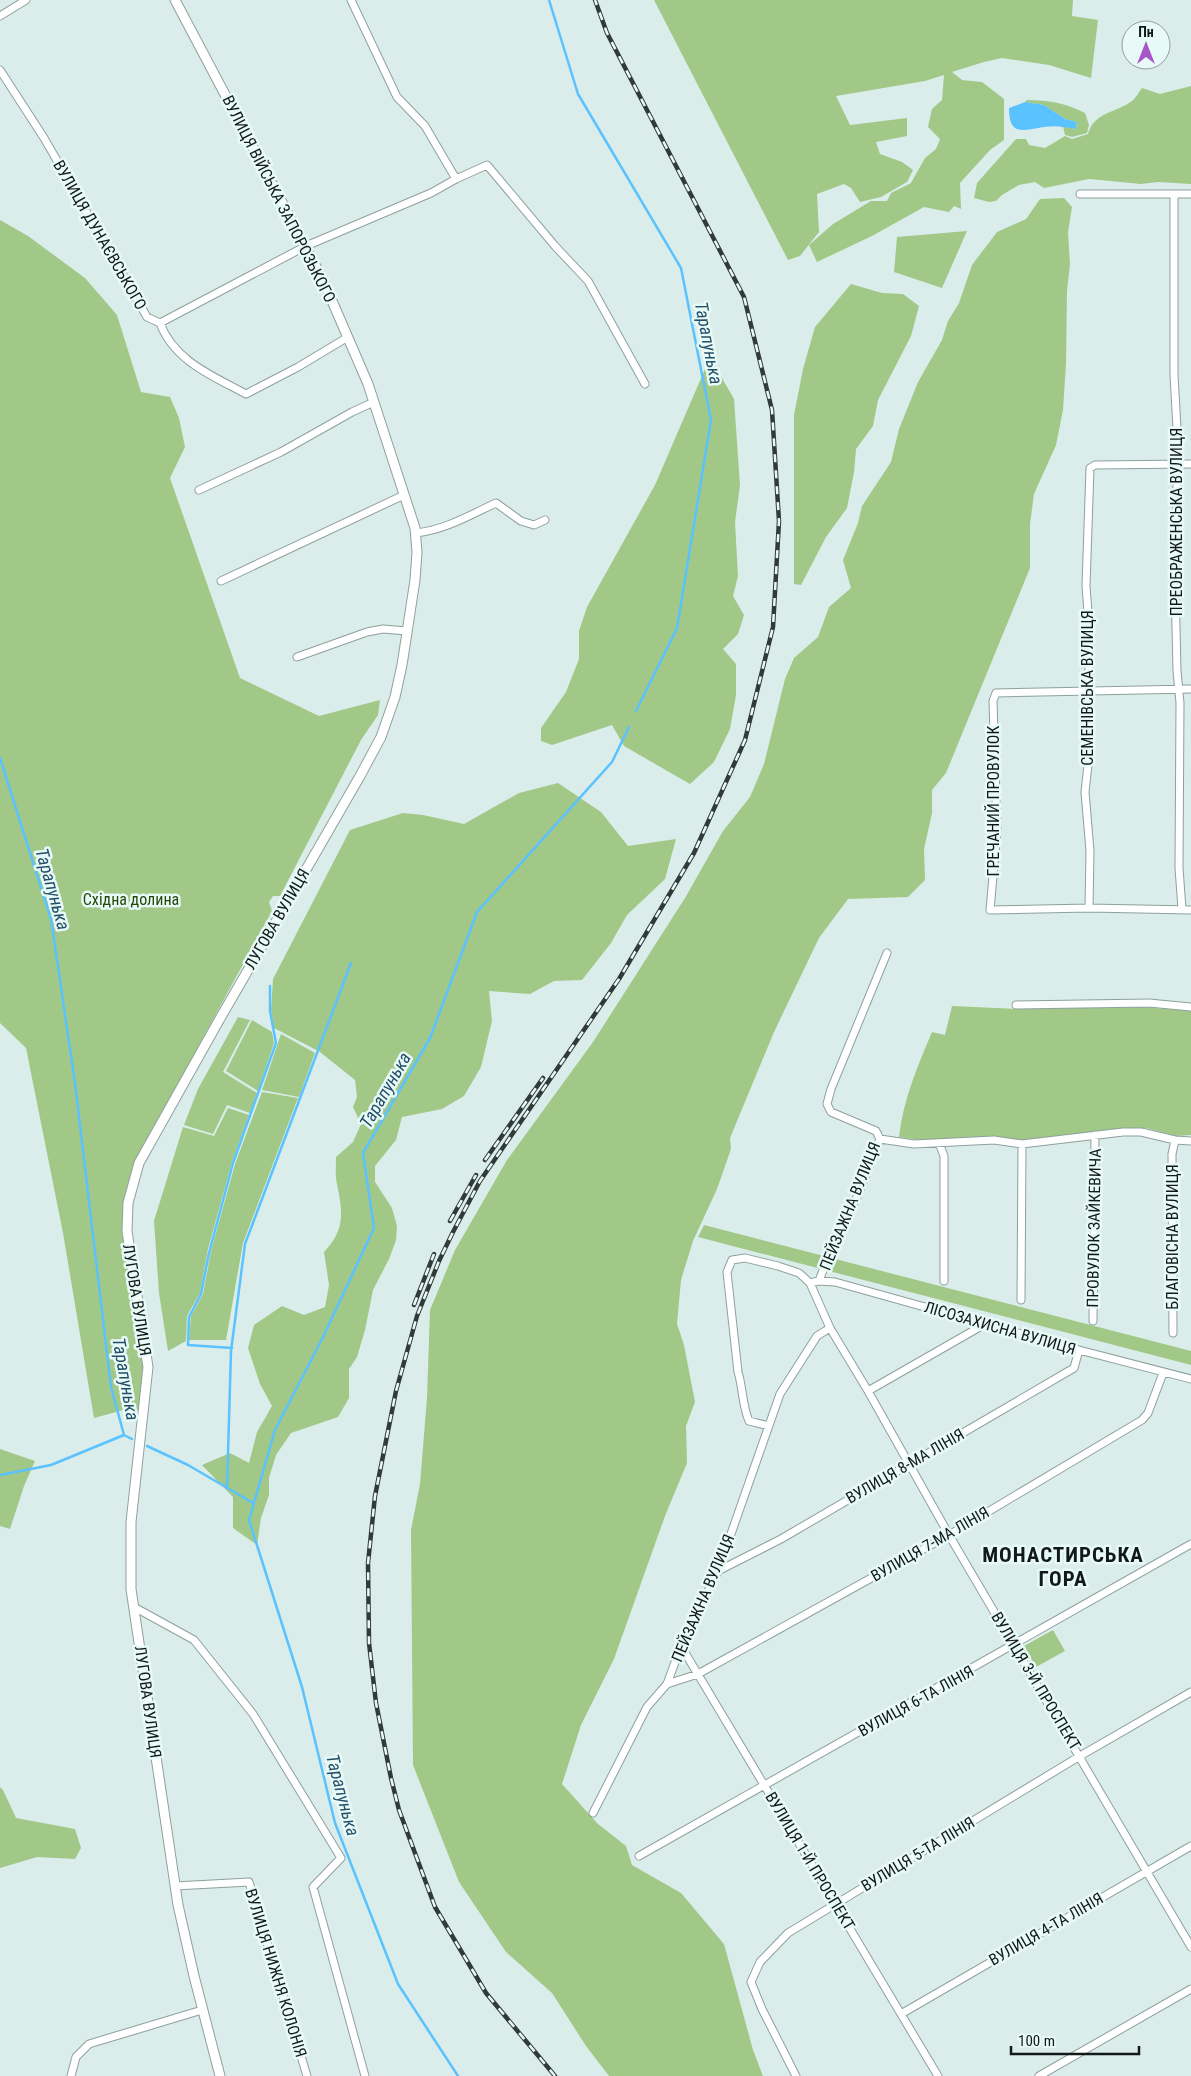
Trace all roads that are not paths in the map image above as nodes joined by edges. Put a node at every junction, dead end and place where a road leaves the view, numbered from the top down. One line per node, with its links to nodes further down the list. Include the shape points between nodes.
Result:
1 (26, 0): 4 (street)
2 (175, 0): 10 (street, ВУЛИЦЯ ВІЙСЬКА ЗАПОРОЗЬКОГО)
3 (351, 0): 6 (street, via 397,97 425,126)
4 (0, 16)
5 (0, 70): 11 (street, ВУЛИЦЯ ДУНАЄВСЬКОГО, via 44,138 147,317)
6 (456, 179): 10 (street, via 431,193); 13 (street, via 487,165 588,281)
7 (1080, 194): 8 (street)
8 (1174, 194): 9 (street); 15 (street, ПРЕОБРАЖЕНСЬКА ВУЛИЦЯ, via 1174,375)
9 (1191, 194)
10 (306, 246): 11 (street); 12 (street, ВУЛИЦЯ ВІЙСЬКА ЗАПОРОЗЬКОГО)
11 (160, 323): 12 (street, ВУЛИЦЯ ДУНАЄВСЬКОГО, via 169,341 192,364 246,394)
12 (348, 337): 14 (street, ВУЛИЦЯ ВІЙСЬКА ЗАПОРОЗЬКОГО)
13 (645, 384)
14 (374, 402): 17 (street, via 281,452); 18 (street, ВУЛИЦЯ ВІЙСЬКА ЗАПОРОЗЬКОГО)
15 (1179, 464): 16 (street); 24 (street, ПРЕОБРАЖЕНСЬКА ВУЛИЦЯ, via 1175,584); 26 (street, СЕМЕНІВСЬКА ВУЛИЦЯ, via 1133,463 1094,465 1090,468 1086,586 1090,638)
16 (1191, 464)
17 (199, 490)
18 (404, 495): 20 (street, ВУЛИЦЯ ВІЙСЬКА ЗАПОРОЗЬКОГО); 21 (street)
19 (545, 520): 20 (street, via 534,525 521,521 496,503 445,527)
20 (416, 533): 22 (street, ВУЛИЦЯ ВІЙСЬКА ЗАПОРОЗЬКОГО, via 417,552)
21 (221, 581)
22 (407, 631): 23 (street, via 383,629 367,632); 27 (street, ВУЛИЦЯ ВІЙСЬКА ЗАПОРОЗЬКОГО, via 395,697 381,737)
23 (297, 657)
24 (1179, 689): 25 (street); 26 (street); 29 (street, ПРЕОБРАЖЕНСЬКА ВУЛИЦЯ)
25 (1191, 689)
26 (1088, 690): 28 (street, СЕМЕНІВСЬКА ВУЛИЦЯ, via 1085,792 1090,851); 28 (street, ГРЕЧАНИЙ ПРОВУЛОК, via 996,692 993,701 997,831 990,910)
27 (326, 836): 57 (street, ЛУГОВА ВУЛИЦЯ, via 139,1163 128,1203 127,1231 148,1367 131,1522)
28 (1089, 908): 29 (street)
29 (1182, 910): 30 (street)
30 (1191, 910)
31 (887, 953): 35 (street, ПЕЙЗАЖНА ВУЛИЦЯ, via 827,1104 831,1112 876,1131)
32 (1016, 1005): 33 (street, via 1149,1003)
33 (1191, 1008)
34 (1095, 1135): 36 (street, via 1141,1132); 39 (street); 44 (street, ПРОВУЛОК ЗАЙКЕВИЧА)
35 (880, 1139): 38 (street, via 914,1144); 40 (street, ПЕЙЗАЖНА ВУЛИЦЯ)
36 (1174, 1140): 37 (street); 47 (street, БЛАГОВІСНА ВУЛИЦЯ)
37 (1191, 1141)
38 (939, 1143): 39 (street, via 994,1140); 41 (street, via 944,1156)
39 (1022, 1144): 43 (street)
40 (819, 1281): 42 (street, ЛІСОЗАХИСНА ВУЛИЦЯ); 45 (street, ЛІСОЗАХИСНА ВУЛИЦЯ, via 835,1282)
41 (944, 1281)
42 (810, 1283): 46 (street, ВУЛИЦЯ 3-Й ПРОСПЕКТ); 52 (street, via 798,1273 745,1258 732,1260 727,1272 744,1408 749,1421)
43 (1021, 1300)
44 (1093, 1321)
45 (985, 1324): 48 (street, ЛІСОЗАХИСНА ВУЛИЦЯ); 51 (street)
46 (830, 1328): 51 (street, ВУЛИЦЯ 3-Й ПРОСПЕКТ); 52 (street, ПЕЙЗАЖНА ВУЛИЦЯ, via 816,1336 780,1394)
47 (1173, 1333)
48 (1079, 1350): 49 (street, ЛІСОЗАХИСНА ВУЛИЦЯ); 53 (street, ВУЛИЦЯ 8-МА ЛІНІЯ, via 1074,1368)
49 (1163, 1373): 50 (street, ЛІСОЗАХИСНА ВУЛИЦЯ); 54 (street, ВУЛИЦЯ 7-МА ЛІНІЯ, via 1148,1413 1142,1420)
50 (1191, 1379)
51 (868, 1391): 53 (street, ВУЛИЦЯ 3-Й ПРОСПЕКТ)
52 (769, 1426): 56 (street, ПЕЙЗАЖНА ВУЛИЦЯ)
53 (909, 1463): 54 (street, ВУЛИЦЯ 3-Й ПРОСПЕКТ); 56 (street, ВУЛИЦЯ 8-МА ЛІНІЯ, via 781,1539)
54 (950, 1535): 59 (street, ВУЛИЦЯ 3-Й ПРОСПЕКТ); 60 (street, ВУЛИЦЯ 7-МА ЛІНІЯ)
55 (1191, 1544): 59 (street, ВУЛИЦЯ 6-ТА ЛІНІЯ)
56 (718, 1571): 58 (street, ПЕЙЗАЖНА ВУЛИЦЯ)
57 (134, 1608): 69 (street, ЛУГОВА ВУЛИЦЯ); 78 (street, via 194,1640 253,1714 341,1858 313,1887)
58 (681, 1646): 60 (street, ВУЛИЦЯ 1-Й ПРОСПЕКТ); 61 (street, ПЕЙЗАЖНА ВУЛИЦЯ)
59 (1014, 1646): 63 (street, ВУЛИЦЯ 3-Й ПРОСПЕКТ); 64 (street, ВУЛИЦЯ 6-ТА ЛІНІЯ)
60 (698, 1674): 61 (street, ВУЛИЦЯ 7-МА ЛІНІЯ); 64 (street, ВУЛИЦЯ 1-Й ПРОСПЕКТ)
61 (668, 1684): 65 (street, ПЕЙЗАЖНА ВУЛИЦЯ, via 647,1708)
62 (1191, 1692): 63 (street, ВУЛИЦЯ 5-ТА ЛІНІЯ)
63 (1080, 1756): 68 (street, ВУЛИЦЯ 3-Й ПРОСПЕКТ); 70 (street, ВУЛИЦЯ 5-ТА ЛІНІЯ)
64 (765, 1786): 67 (street, ВУЛИЦЯ 6-ТА ЛІНІЯ); 70 (street, ВУЛИЦЯ 1-Й ПРОСПЕКТ)
65 (593, 1813)
66 (1191, 1846): 68 (street, ВУЛИЦЯ 4-ТА ЛІНІЯ)
67 (639, 1856)
68 (1145, 1871): 71 (street, ВУЛИЦЯ 3-Й ПРОСПЕКТ); 74 (street, ВУЛИЦЯ 4-ТА ЛІНІЯ)
69 (175, 1886): 73 (street, ЛУГОВА ВУЛИЦЯ); 77 (street, ВУЛИЦЯ НИЖНЯ КОЛОНІЯ, via 249,1882)
70 (835, 1904): 74 (street, ВУЛИЦЯ 1-Й ПРОСПЕКТ); 79 (street, ВУЛИЦЯ 5-ТА ЛІНІЯ, via 788,1933 760,1962 751,1982)
71 (1191, 1947)
72 (1191, 1988): 81 (street)
73 (202, 2010): 75 (street, via 89,2044 76,2057); 76 (street, ЛУГОВА ВУЛИЦЯ)
74 (901, 2014): 80 (street, ВУЛИЦЯ 1-Й ПРОСПЕКТ)
75 (71, 2076)
76 (220, 2076)
77 (307, 2076)
78 (365, 2076)
79 (796, 2076)
80 (938, 2076)
81 (1039, 2076)

